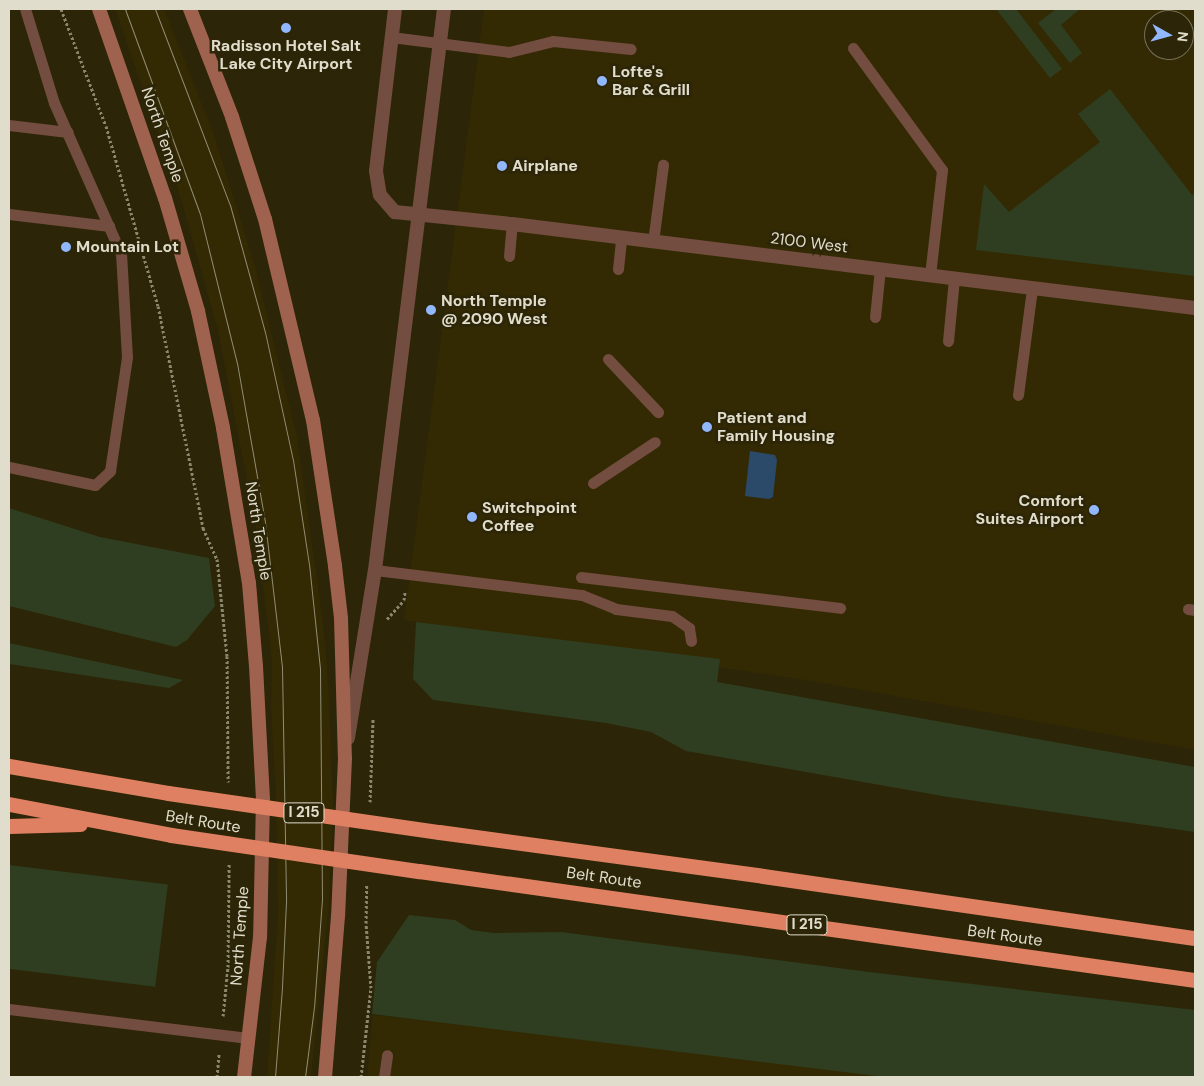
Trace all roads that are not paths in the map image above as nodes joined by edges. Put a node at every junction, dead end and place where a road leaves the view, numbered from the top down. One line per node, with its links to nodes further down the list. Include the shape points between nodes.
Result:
1 (25, 9): 11 (lane, via 54,103)
2 (99, 9): 46 (main road, North Temple, via 166,198 198,310 224,428 249,583 263,799 260,937)
3 (190, 9): 38 (main road, via 232,117 265,218 313,420 341,618)
4 (395, 9): 6 (street)
5 (444, 9): 7 (street)
6 (391, 37): 7 (lane); 14 (street, via 376,184 384,203 395,212)
7 (440, 43): 9 (lane, via 510,52 553,41); 14 (street)
8 (852, 48): 22 (lane, via 942,170)
9 (631, 49)
10 (9, 126): 11 (lane)
11 (68, 132): 16 (lane)
12 (663, 165): 18 (lane)
13 (9, 214): 16 (lane)
14 (419, 215): 15 (street, 2100 West); 34 (street)
15 (512, 224): 17 (street, 2100 West); 19 (lane)
16 (109, 226): 32 (lane, via 121,254 127,357 110,471 95,485)
17 (621, 238): 18 (street, 2100 West); 20 (lane)
18 (653, 242): 21 (street, 2100 West)
19 (509, 256)
20 (618, 269)
21 (880, 269): 22 (street, 2100 West); 26 (lane)
22 (930, 276): 23 (street, 2100 West)
23 (954, 279): 24 (street, 2100 West); 27 (lane)
24 (1032, 288): 25 (street, 2100 West); 29 (lane)
25 (1195, 308)
26 (875, 317)
27 (948, 341)
28 (608, 359): 30 (lane)
29 (1018, 395)
30 (658, 412)
31 (655, 442): 33 (lane)
32 (9, 467)
33 (593, 483)
34 (375, 570): 37 (lane, via 582,595 616,608 672,616 689,628); 38 (street)
35 (581, 577): 36 (lane)
36 (840, 608)
37 (691, 641)
38 (345, 758): 49 (main road, via 338,916)
39 (9, 766): 43 (highway, Belt Route / I 215, bridge, via 168,793)
40 (9, 804): 41 (highway, Belt Route / I 215)
41 (109, 823): 42 (highway); 44 (highway, Belt Route / I 215, bridge, via 419,871)
42 (9, 826)
43 (1195, 938)
44 (1195, 980)
45 (9, 1009): 46 (lane)
46 (248, 1038): 48 (main road, North Temple)
47 (387, 1055): 50 (lane)
48 (244, 1077)
49 (325, 1077)
50 (384, 1077)

